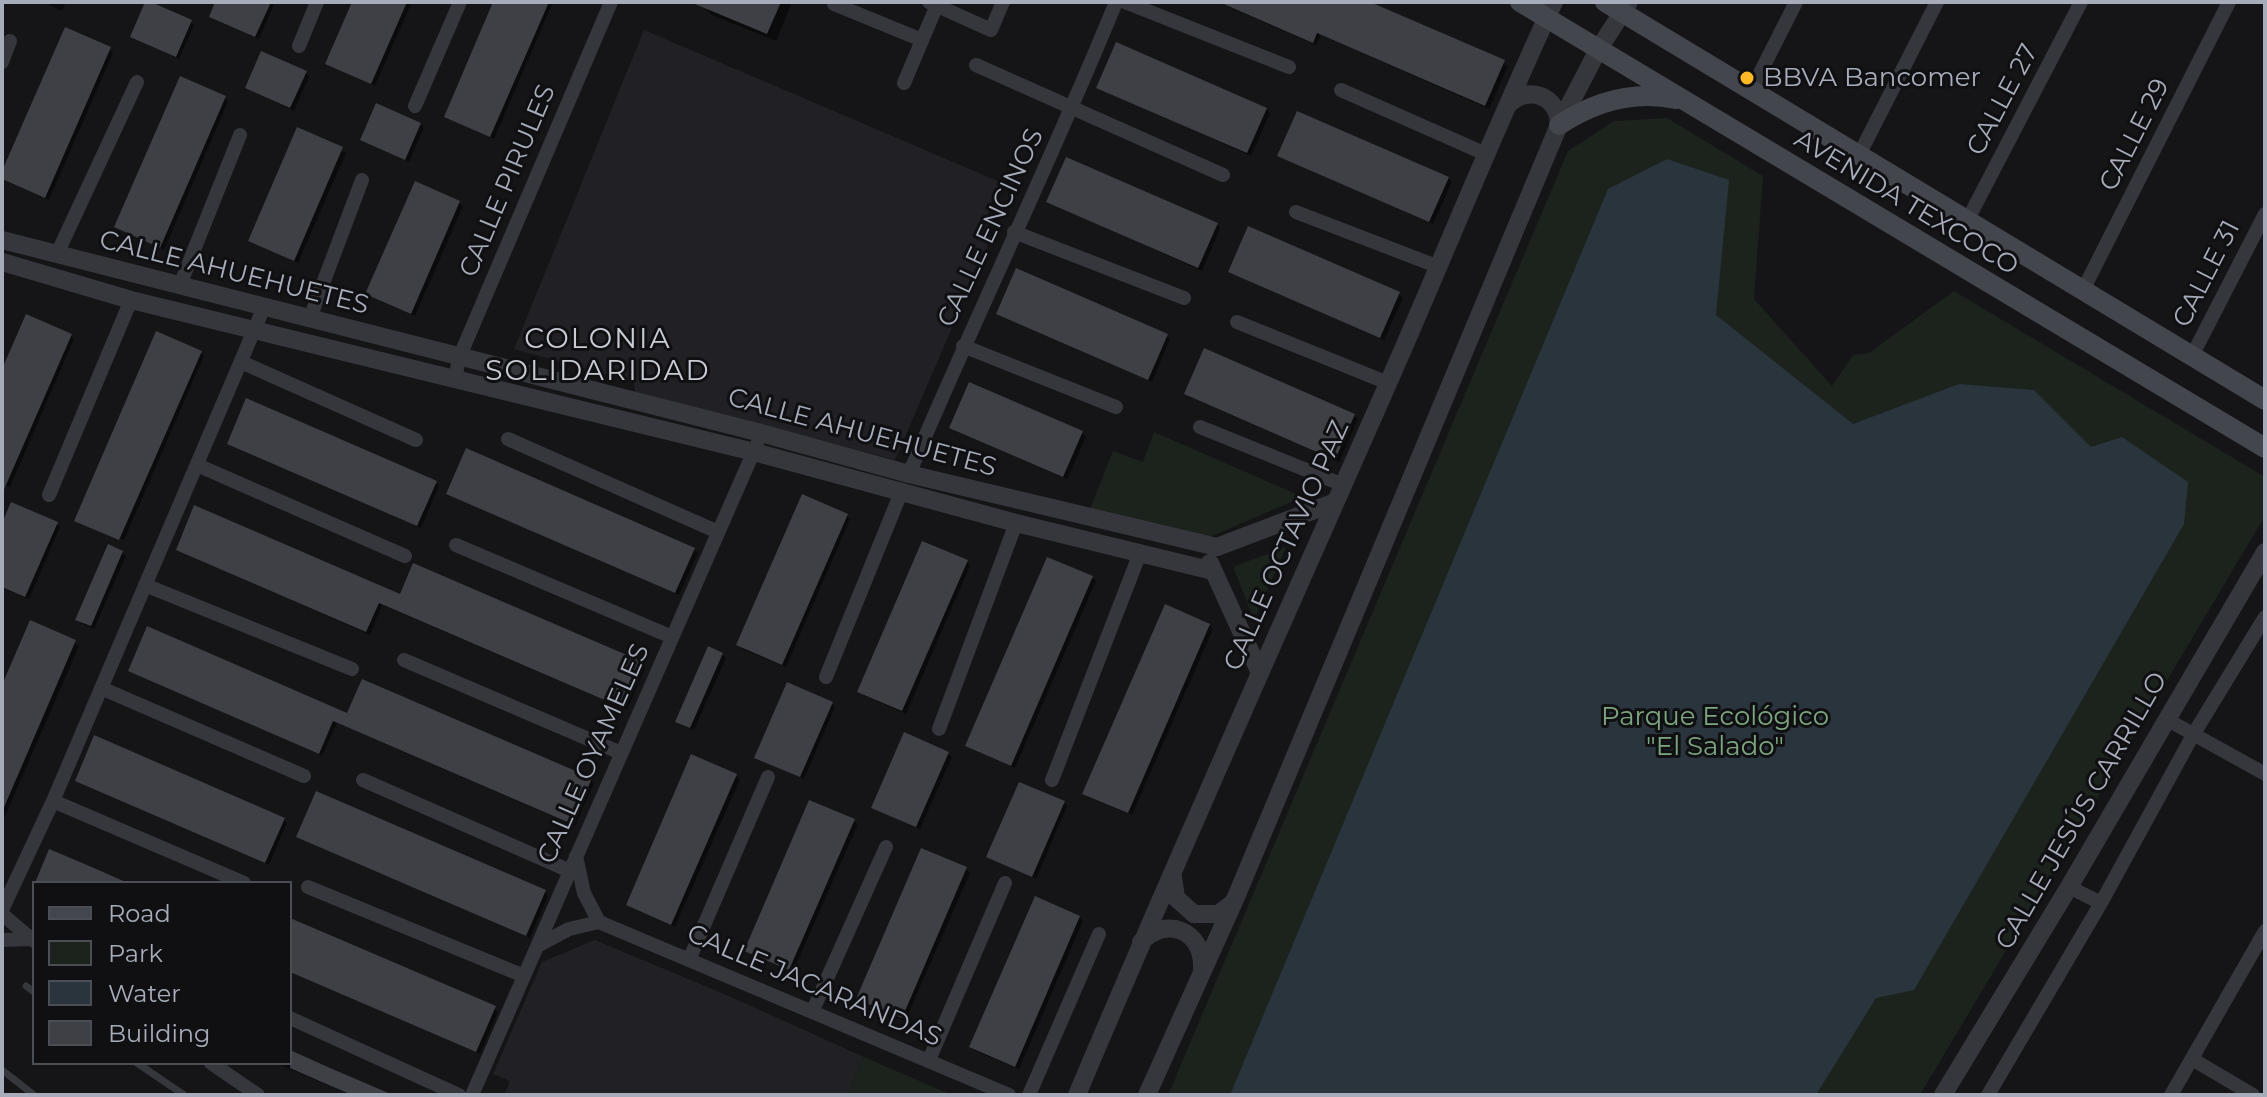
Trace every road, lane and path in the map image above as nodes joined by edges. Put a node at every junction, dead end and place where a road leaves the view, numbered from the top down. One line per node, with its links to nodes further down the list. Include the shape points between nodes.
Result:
1 (317, 2): 18 (street)
2 (460, 2): 29 (street)
3 (611, 2): 55 (street, CALLE PIRULES)
4 (1003, 2): 13 (street, via 991,30)
5 (1116, 2): 30 (street, CALLE ENCINOS)
6 (1125, 2): 22 (street)
7 (1520, 2): 15 (main road, AVENIDA TEXCOCO)
8 (1796, 2): 26 (street)
9 (1937, 2): 34 (street)
10 (2081, 2): 39 (street, CALLE 27)
11 (2229, 2): 46 (street, CALLE 29)
12 (834, 4): 16 (street)
13 (933, 4): 16 (street)
14 (1619, 5): 19 (street); 26 (main road, AVENIDA TEXCOCO)
15 (1551, 10): 19 (main road, AVENIDA TEXCOCO); 28 (street, CALLE OCTAVIO PAZ)
16 (922, 40): 24 (street)
17 (10, 41): 20 (street)
18 (299, 46)
19 (1598, 50): 27 (main road, AVENIDA TEXCOCO); 31 (street)
20 (2, 62)
21 (976, 65): 30 (street)
22 (1289, 67)
23 (137, 82): 42 (street)
24 (904, 83)
25 (1341, 90): 33 (street)
26 (1751, 91): 34 (main road, AVENIDA TEXCOCO)
27 (1685, 101): 31 (main road, via 1624,98); 65 (main road, AVENIDA TEXCOCO)
28 (1508, 105): 31 (street, via 1527,94 1543,96 1557,111); 33 (street, CALLE OCTAVIO PAZ)
29 (415, 106)
30 (1072, 109): 35 (street); 40 (street, CALLE ENCINOS)
31 (1559, 125): 106 (street)
32 (240, 135): 45 (street)
33 (1488, 155): 43 (street, CALLE OCTAVIO PAZ)
34 (1859, 155): 39 (main road, AVENIDA TEXCOCO)
35 (1223, 175)
36 (362, 180): 50 (street)
37 (1296, 212): 43 (street)
38 (2265, 214): 54 (street, CALLE 31)
39 (1967, 221): 46 (main road, AVENIDA TEXCOCO)
40 (1014, 232): 47 (street); 53 (street, CALLE ENCINOS)
41 (2, 240): 42 (street, CALLE AHUEHUETES)
42 (57, 254): 45 (street, CALLE AHUEHUETES)
43 (1439, 267): 58 (street, CALLE OCTAVIO PAZ)
44 (4, 268): 48 (street, CALLE AHUEHUETES)
45 (180, 285): 49 (street, CALLE AHUEHUETES)
46 (2083, 290): 54 (main road, AVENIDA TEXCOCO)
47 (1184, 298)
48 (131, 300): 52 (street, CALLE AHUEHUETES); 70 (street)
49 (264, 307): 50 (street, CALLE AHUEHUETES); 52 (street)
50 (310, 318): 55 (street, CALLE AHUEHUETES)
51 (1237, 322): 58 (street)
52 (254, 331): 56 (street); 57 (street, CALLE AHUEHUETES)
53 (963, 346): 60 (street); 68 (street, CALLE ENCINOS)
54 (2192, 356): 59 (main road, AVENIDA TEXCOCO)
55 (459, 358): 57 (street, CALLE PIRULES); 62 (street, CALLE AHUEHUETES)
56 (241, 362): 64 (street); 67 (street)
57 (455, 380): 66 (street, CALLE AHUEHUETES)
58 (1388, 383): 69 (street, CALLE OCTAVIO PAZ)
59 (2265, 400)
60 (1116, 407)
61 (1200, 427): 69 (street)
62 (761, 433): 66 (street, CALLE OYAMELES); 68 (street, CALLE AHUEHUETES)
63 (508, 439): 73 (street)
64 (416, 440)
65 (2265, 448)
66 (754, 452): 68 (street, CALLE AHUEHUETES); 73 (street, CALLE OYAMELES)
67 (197, 465): 78 (street); 80 (street)
68 (905, 482): 72 (street, CALLE AHUEHUETES); 75 (street, CALLE AHUEHUETES); 86 (street, CALLE ENCINOS)
69 (1341, 484): 71 (street, CALLE OCTAVIO PAZ)
70 (49, 495)
71 (1333, 503): 75 (street); 85 (street, CALLE OCTAVIO PAZ)
72 (1016, 523): 77 (street, CALLE AHUEHUETES); 89 (street)
73 (718, 532): 82 (street, CALLE OYAMELES)
74 (456, 545): 82 (street)
75 (1217, 547): 79 (street, via 1210,556)
76 (2265, 552): 88 (street, CALLE JESÚS CARRILLO)
77 (1140, 553): 79 (street, CALLE AHUEHUETES); 96 (street)
78 (405, 556)
79 (1213, 571): 85 (street)
80 (145, 585): 84 (street); 87 (street)
81 (2265, 617): 90 (street)
82 (672, 637): 91 (street, CALLE OYAMELES)
83 (404, 660): 91 (street)
84 (352, 669)
85 (1260, 673): 101 (street, CALLE OCTAVIO PAZ)
86 (826, 677)
87 (101, 688): 93 (street); 97 (street)
88 (2166, 719): 90 (street); 105 (street, CALLE JESÚS CARRILLO)
89 (939, 729)
90 (2193, 735): 92 (street); 107 (street)
91 (621, 753): 99 (street, CALLE OYAMELES)
92 (2265, 774)
93 (304, 776)
94 (768, 777): 116 (street)
95 (363, 780): 100 (street)
96 (1052, 780)
97 (53, 801): 102 (street); 108 (street)
98 (886, 847): 121 (street)
99 (576, 855): 100 (street, CALLE OYAMELES); 109 (street, via 584,893)
100 (570, 871): 115 (street, CALLE OYAMELES)
101 (1173, 874): 106 (street, via 1176,898 1194,914 1218,914); 114 (street, CALLE OCTAVIO PAZ)
102 (239, 881)
103 (1005, 883): 124 (street)
104 (308, 887): 118 (street)
105 (2069, 887): 107 (street); 138 (street, CALLE JESÚS CARRILLO)
106 (1236, 897): 117 (street)
107 (2101, 903): 128 (street)
108 (2, 912): 113 (street)
109 (599, 922): 115 (street, via 569,929); 116 (street, CALLE JACARANDAS)
110 (2265, 931): 123 (street)
111 (1099, 934): 135 (street)
112 (2, 940): 113 (street)
113 (32, 940)
114 (1141, 942): 117 (street, via 1163,928 1181,930 1196,941); 136 (street, CALLE OCTAVIO PAZ)
115 (537, 946): 118 (street, CALLE OYAMELES)
116 (689, 960): 121 (street, CALLE JACARANDAS)
117 (1202, 969): 137 (street)
118 (524, 976): 133 (street, CALLE OYAMELES)
119 (26, 986): 120 (lane)
120 (32, 990)
121 (813, 1010): 124 (street, CALLE JACARANDAS)
122 (292, 1019): 132 (street)
123 (2192, 1059): 139 (street); 140 (street)
124 (929, 1060): 134 (street, CALLE JACARANDAS)
125 (140, 1065): 130 (lane)
126 (214, 1065): 131 (street)
127 (2, 1070): 129 (lane)
128 (1995, 1093)
129 (34, 1095)
130 (184, 1095)
131 (258, 1095)
132 (459, 1095)
133 (472, 1095)
134 (1009, 1095)
135 (1029, 1095)
136 (1077, 1095)
137 (1147, 1095)
138 (1943, 1095)
139 (2171, 1095)
140 (2253, 1095)

